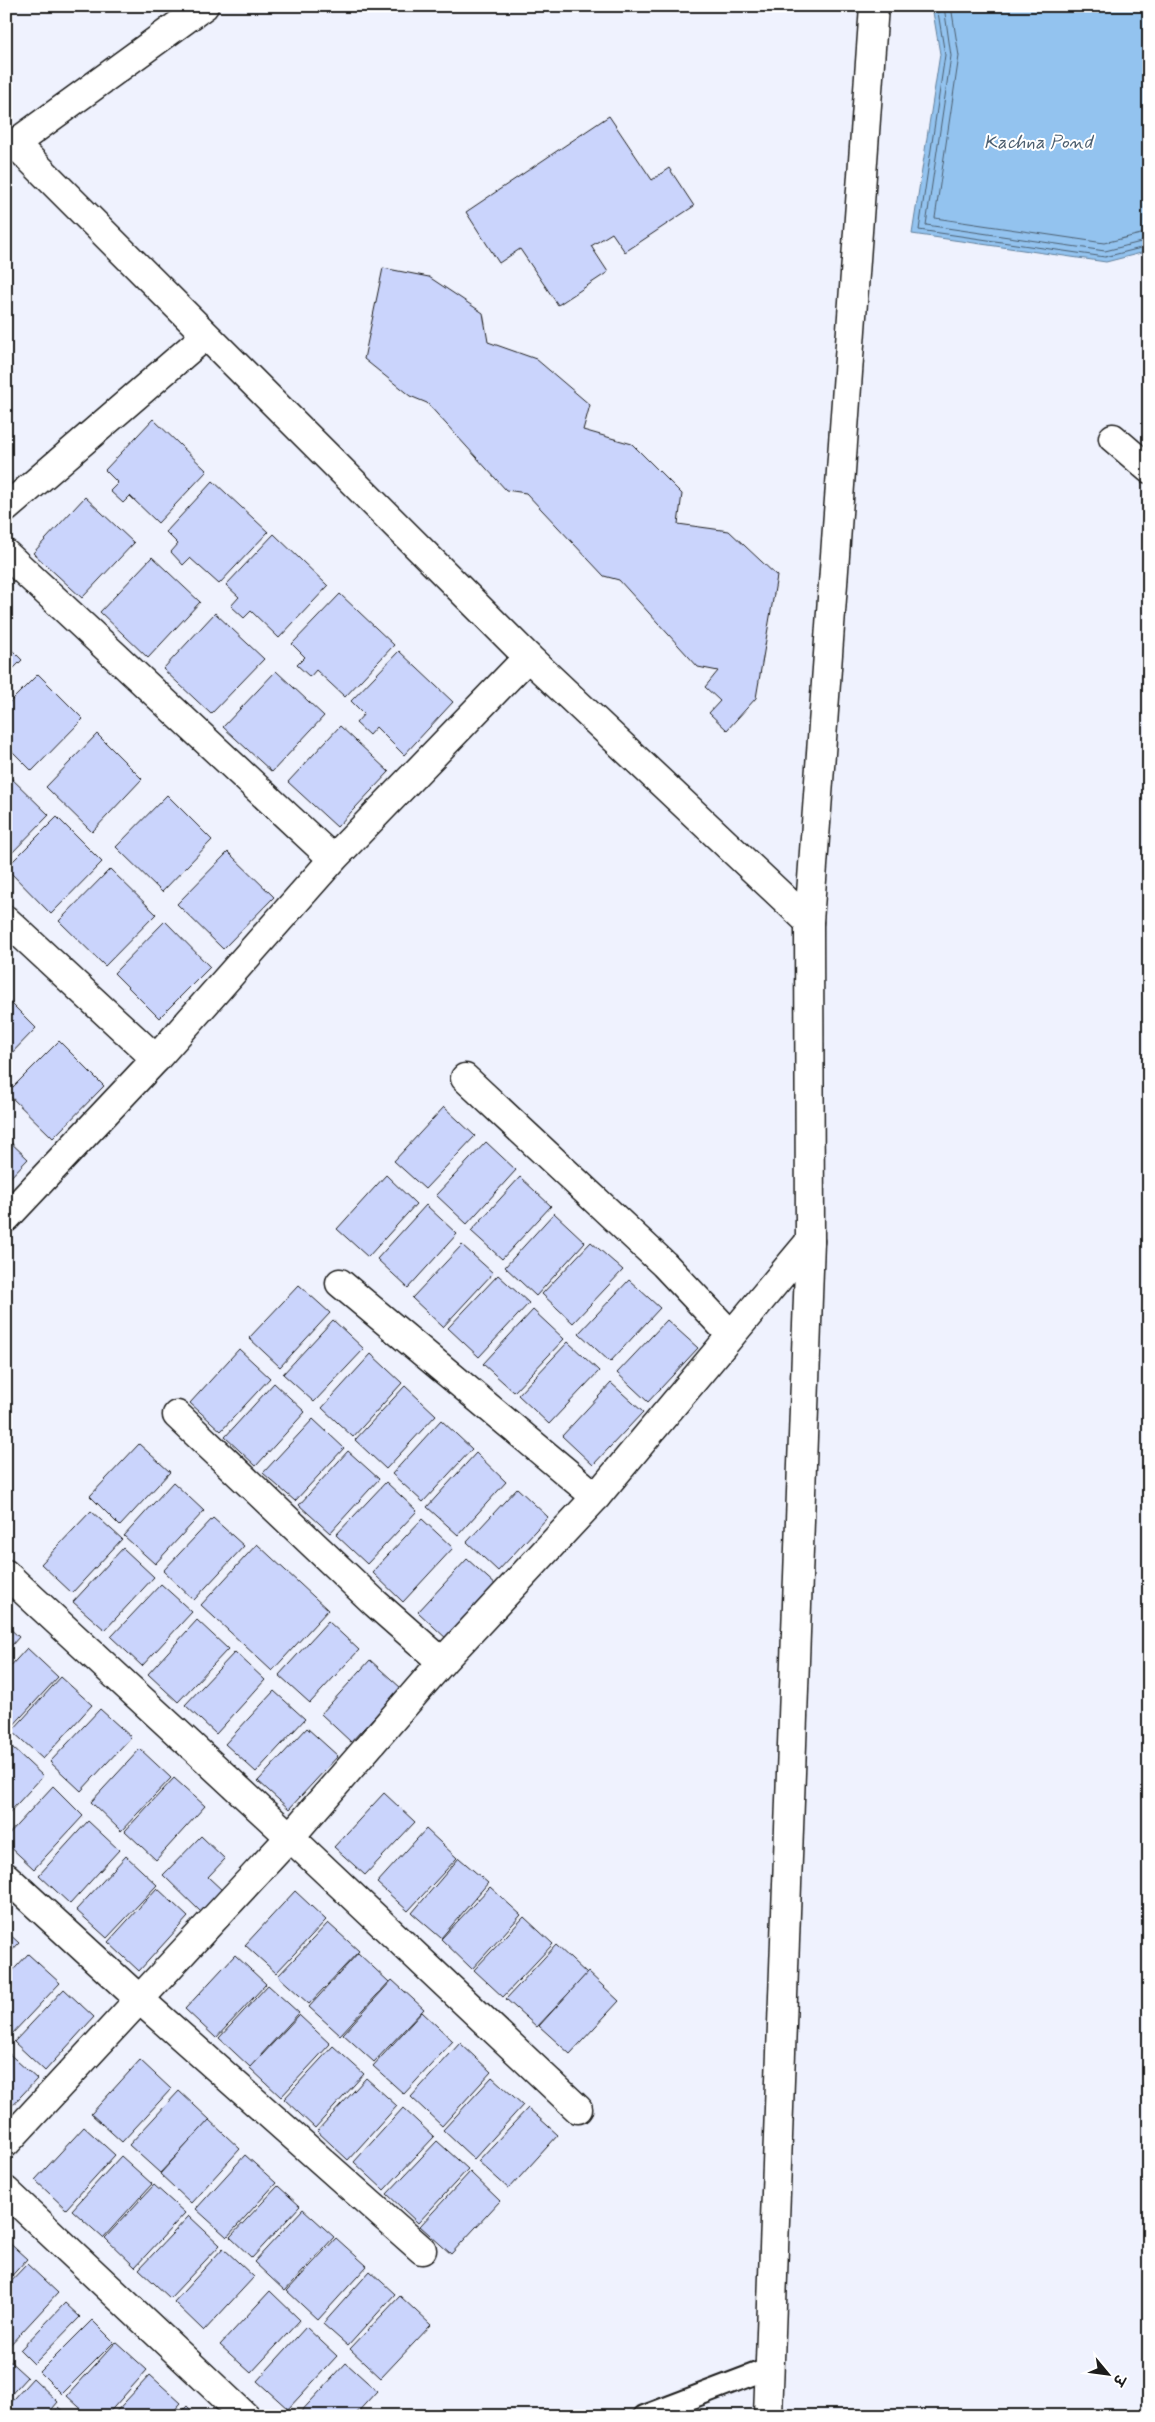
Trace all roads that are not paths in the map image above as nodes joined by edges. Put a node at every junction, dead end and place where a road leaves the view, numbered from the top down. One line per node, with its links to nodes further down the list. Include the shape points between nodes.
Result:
1 (204, 6): 3 (street)
2 (874, 6): 12 (street)
3 (11, 147): 4 (street)
4 (205, 336): 7 (street); 9 (street)
5 (1113, 438): 6 (street)
6 (1149, 469)
7 (6, 508)
8 (6, 554): 10 (street)
9 (528, 657): 10 (street); 12 (street)
10 (333, 859): 13 (street)
11 (6, 920): 13 (street)
12 (809, 922): 16 (street)
13 (156, 1059): 15 (street)
14 (465, 1078): 18 (street, via 664,1264)
15 (6, 1218)
16 (810, 1241): 18 (street); 30 (street)
17 (340, 1283): 20 (street)
18 (731, 1335): 20 (street)
19 (177, 1414): 22 (street, via 375,1603)
20 (596, 1497): 22 (street)
21 (6, 1574): 23 (street)
22 (442, 1662): 23 (street)
23 (290, 1836): 25 (street); 26 (street)
24 (6, 1878): 25 (street)
25 (138, 1998): 27 (street); 29 (street)
26 (578, 2109)
27 (6, 2143)
28 (6, 2191): 31 (street)
29 (422, 2250)
30 (770, 2368): 32 (lane); 33 (street)
31 (245, 2416)
32 (644, 2416)
33 (768, 2416)

